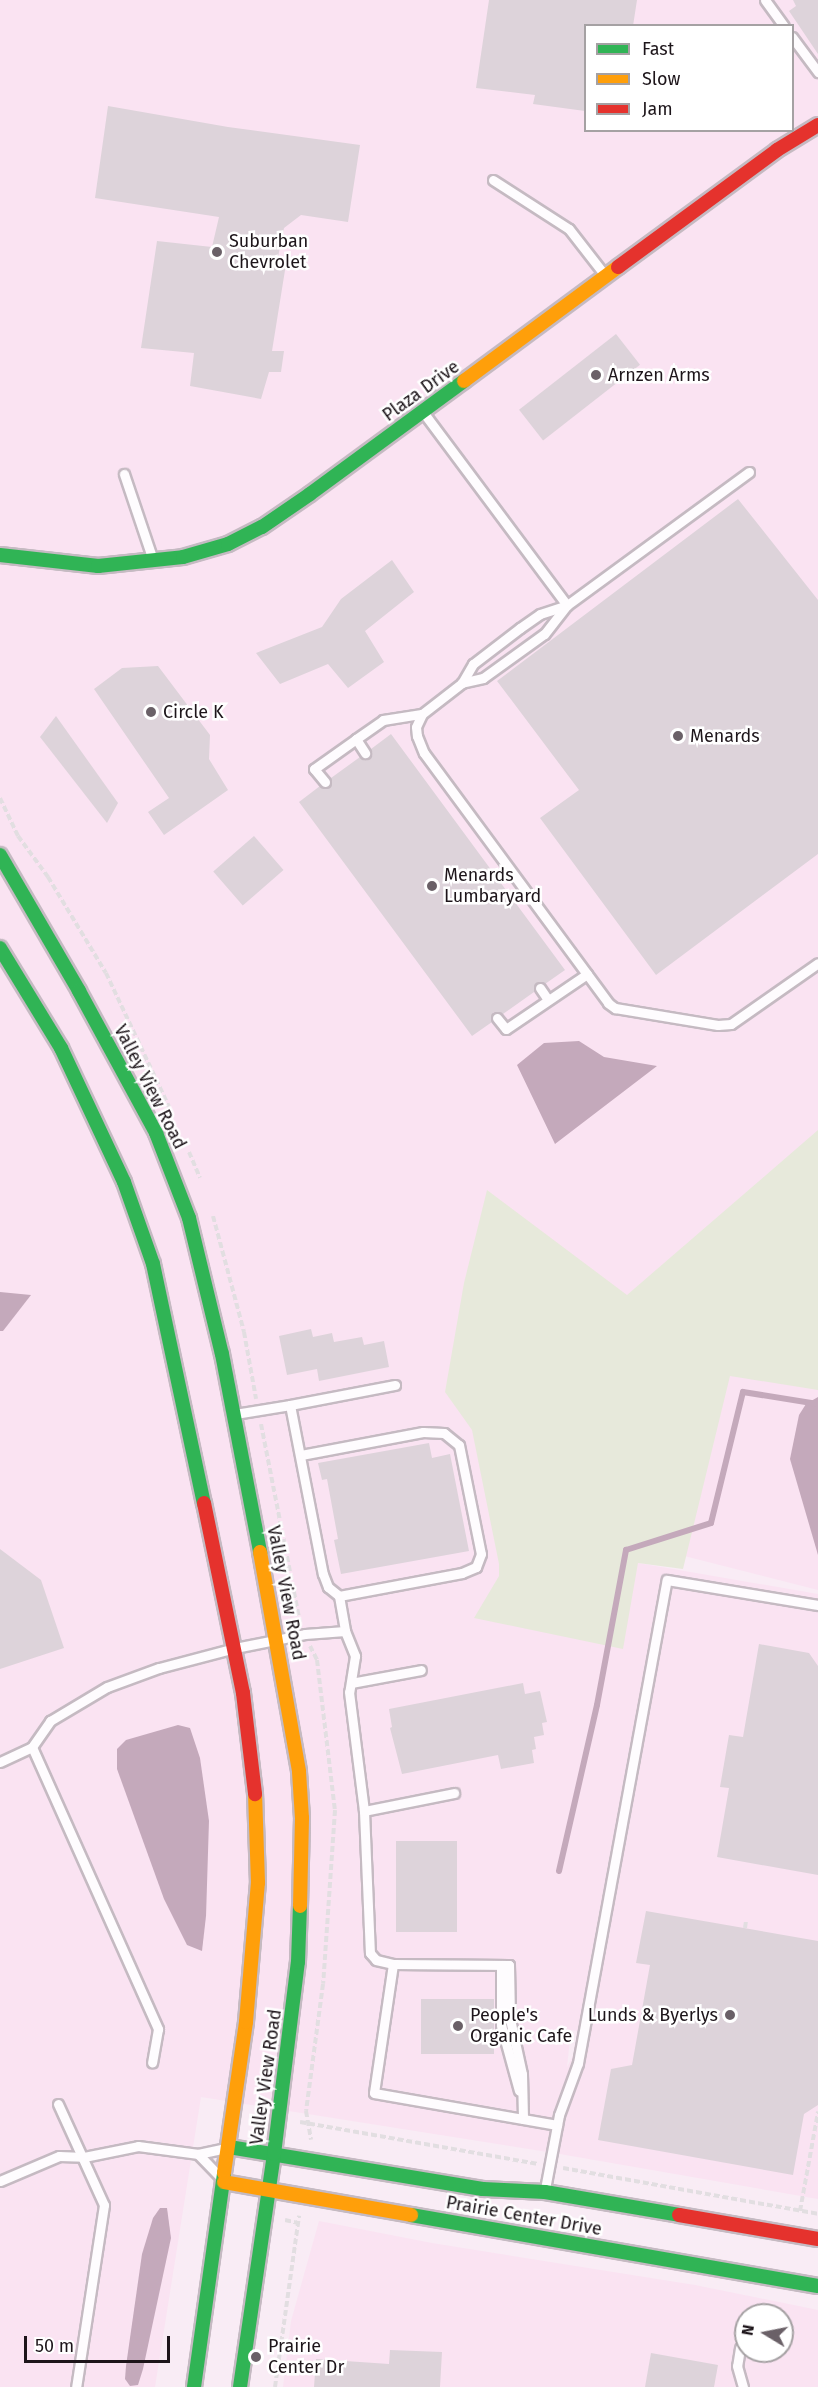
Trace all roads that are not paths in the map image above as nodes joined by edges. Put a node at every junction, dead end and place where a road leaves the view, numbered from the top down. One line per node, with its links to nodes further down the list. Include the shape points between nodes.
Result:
1 (765, 0): 2 (lane)
2 (783, 24)
3 (794, 40): 4 (lane)
4 (818, 72)
5 (818, 124): 7 (main road, Plaza Drive)
6 (493, 180): 7 (lane, via 569,229)
7 (606, 277): 8 (main road, Plaza Drive)
8 (423, 412): 12 (main road, Plaza Drive, via 262,527 228,544); 13 (lane)
9 (749, 472): 13 (lane)
10 (124, 474): 12 (lane)
11 (0, 555): 12 (main road, Plaza Drive, via 98,566)
12 (153, 561)
13 (567, 606): 14 (lane, via 544,634 483,678); 14 (lane, via 540,614 520,628 473,664)
14 (462, 683): 15 (lane)
15 (422, 714): 16 (lane, via 383,720); 22 (lane, via 417,736 424,753)
16 (356, 739): 17 (lane); 18 (lane, via 314,769)
17 (365, 753)
18 (325, 782)
19 (0, 855): 28 (main road, Valley View Road, via 156,1133 192,1228)
20 (0, 948): 34 (main road, Valley View Road, via 61,1048 94,1114 124,1182 153,1264)
21 (818, 963): 22 (lane, via 738,1022 725,1025 621,1011 608,1003)
22 (587, 974): 24 (lane)
23 (540, 988): 24 (lane)
24 (548, 1000): 25 (lane, via 506,1029)
25 (497, 1018)
26 (395, 1384): 27 (lane)
27 (290, 1405): 28 (lane); 29 (lane)
28 (234, 1414): 33 (main road, Valley View Road)
29 (301, 1455): 30 (lane, via 323,1574 328,1587); 30 (lane, via 423,1432 444,1433 459,1445 481,1554 476,1567)
30 (339, 1596): 32 (lane)
31 (818, 1605): 45 (lane, via 667,1580 578,2063)
32 (345, 1631): 33 (lane); 36 (lane, via 355,1656)
33 (278, 1641): 34 (lane); 48 (main road, Valley View Road, via 299,1772 303,1865 298,1962)
34 (235, 1648): 37 (lane, via 159,1668 107,1687 50,1721); 46 (main road, Valley View Road, via 255,1786 258,1883 246,2022)
35 (421, 1670): 36 (lane)
36 (351, 1683): 40 (lane)
37 (32, 1747): 38 (lane); 42 (lane, via 158,2029)
38 (0, 1762)
39 (454, 1793): 40 (lane)
40 (364, 1811): 41 (lane, via 368,1946 376,1960)
41 (393, 1964): 44 (lane, via 501,1965 501,2025 522,2099); 44 (lane, via 374,2092)
42 (152, 2062)
43 (58, 2104): 49 (lane)
44 (523, 2119): 45 (lane)
45 (557, 2125): 53 (lane)
46 (229, 2147): 47 (lane); 48 (main road, Prairie Center Drive); 51 (main road, Valley View Road)
47 (198, 2154): 49 (lane, via 138,2146); 51 (lane)
48 (274, 2154): 52 (main road, Valley View Road); 53 (main road, Prairie Center Drive, via 483,2189)
49 (84, 2157): 50 (lane, via 59,2156); 57 (lane, via 104,2205)
50 (0, 2181)
51 (224, 2182): 52 (main road, Prairie Center Drive); 58 (main road, Valley View Road)
52 (268, 2189): 55 (main road, Prairie Center Drive); 59 (main road, Valley View Road)
53 (545, 2192): 54 (main road, Prairie Center Drive)
54 (818, 2239)
55 (818, 2286)
56 (738, 2363): 60 (lane)
57 (76, 2387)
58 (194, 2387)
59 (240, 2387)
60 (743, 2387)

